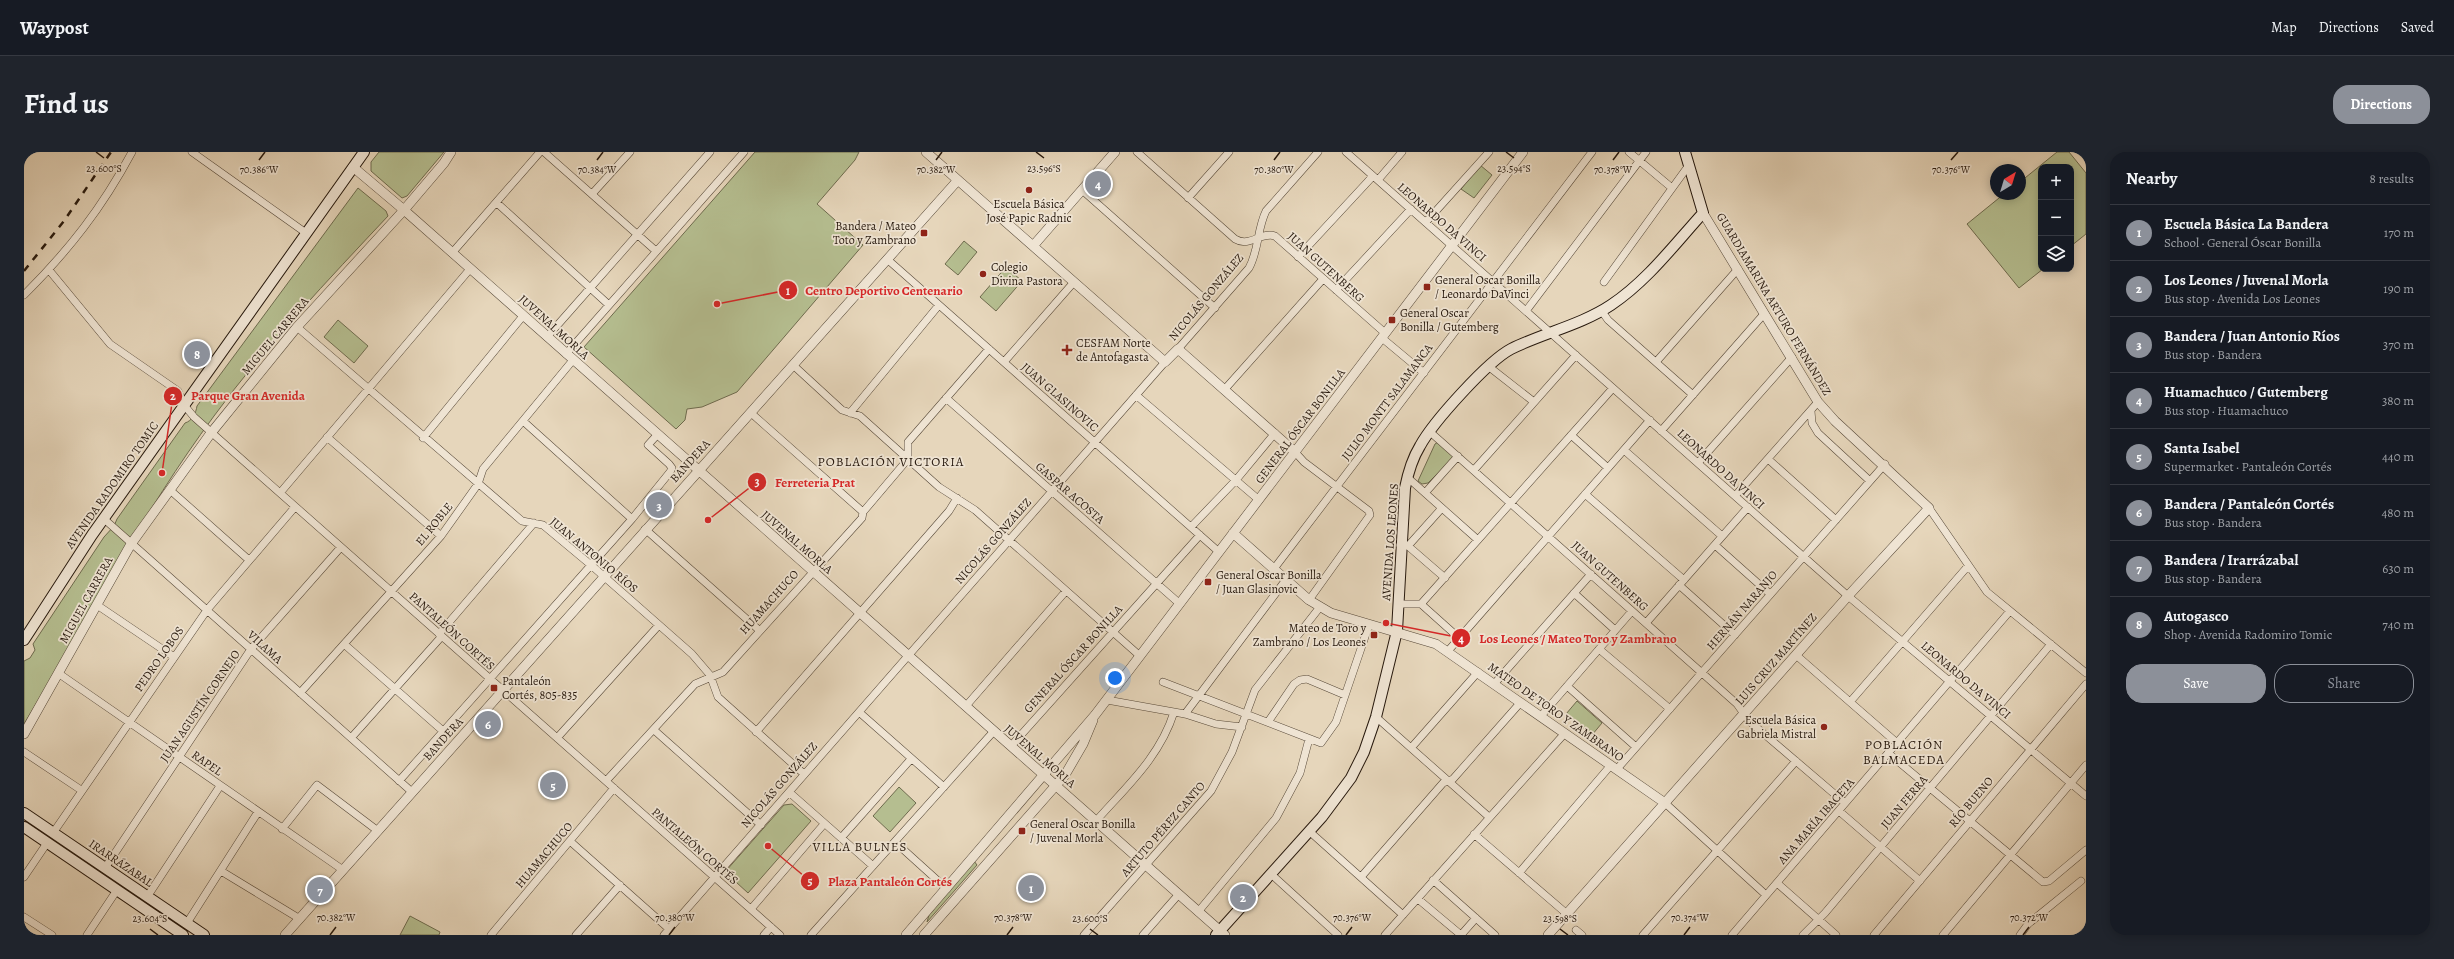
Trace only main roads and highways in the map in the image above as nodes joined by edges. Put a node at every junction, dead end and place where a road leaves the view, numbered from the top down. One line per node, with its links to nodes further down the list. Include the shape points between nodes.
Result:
1 (364, 152): 4 (main road, AVENIDA RADOMIRO TOMIC, via 103,518)
2 (1685, 152): 3 (main road, GUARDIAMARINA ARTURO FERNÁNDEZ)
3 (1703, 213): 7 (main road, AVENIDA LOS LEONES, via 1636,284 1601,310 1512,349 1488,366 1429,431 1415,455 1407,477 1397,632 1376,717 1364,752 1350,778 1309,831)
4 (24, 640)
5 (24, 813): 9 (main road, IRARRÁZABAL)
6 (24, 827): 8 (main road, IRARRÁZABAL)
7 (1220, 934)
8 (183, 935)
9 (204, 935)

